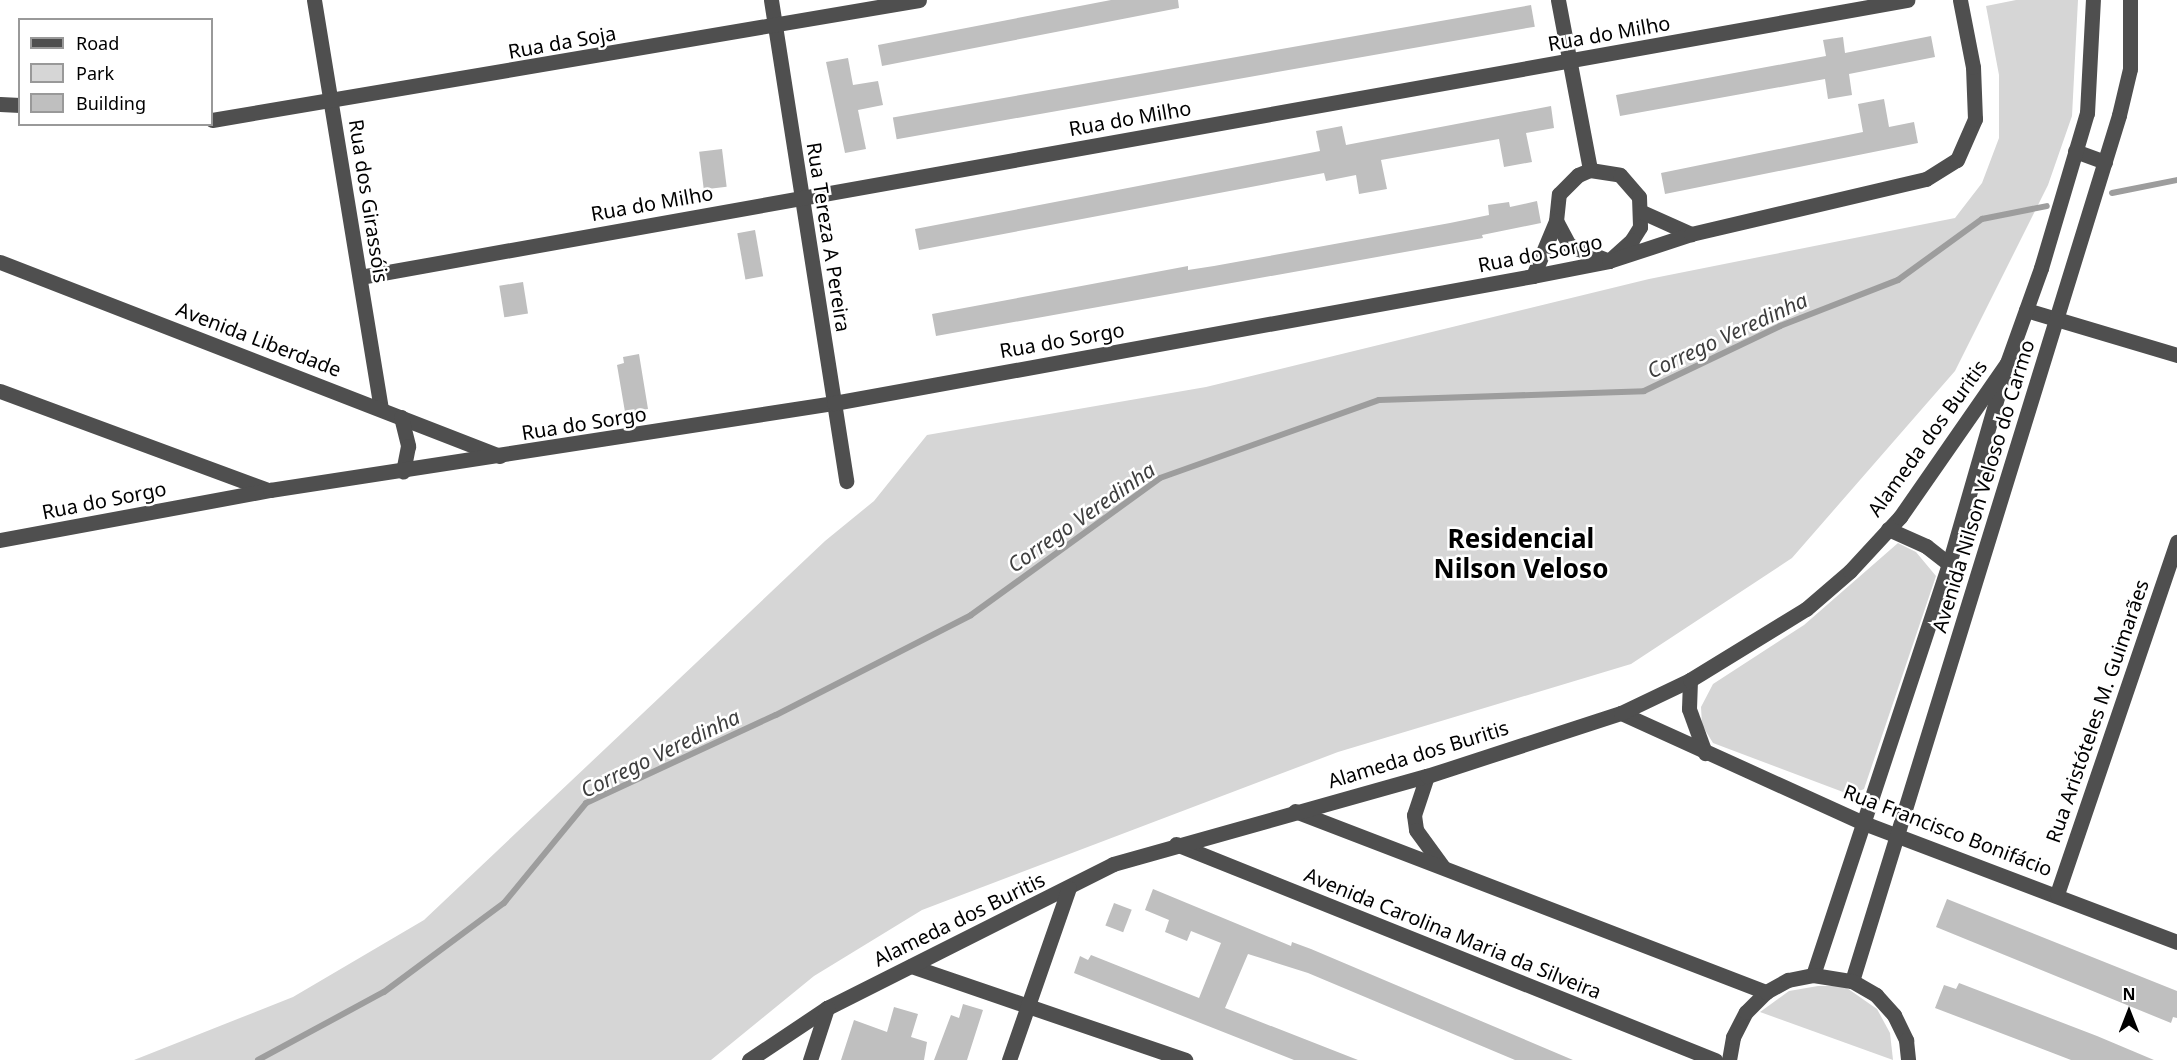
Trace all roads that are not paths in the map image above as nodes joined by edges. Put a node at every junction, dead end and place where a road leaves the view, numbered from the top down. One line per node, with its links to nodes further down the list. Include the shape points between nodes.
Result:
1 (314, 0): 11 (street, Rua dos Girassóis)
2 (771, 0): 9 (street, Rua Tereza A Pereira)
3 (919, 0): 9 (street, Rua da Soja)
4 (1558, 0): 10 (street)
5 (1907, 0): 10 (street, Rua do Milho)
6 (1960, 0): 21 (street, Rua do Sorgo, via 1973,67 1975,119 1957,160 1926,179)
7 (2093, 0): 15 (street, Avenida Nilson Veloso do Carmo, via 2087,113)
8 (2130, 0): 16 (street, Avenida Nilson Veloso do Carmo, via 2130,69)
9 (775, 27): 11 (street, Rua da Soja); 18 (street, Rua Tereza A Pereira)
10 (1569, 61): 17 (street); 18 (street, Rua do Milho)
11 (332, 102): 14 (street, Rua da Soja); 25 (street, Rua dos Girassóis)
12 (0, 104): 13 (street)
13 (18, 105)
14 (213, 120)
15 (2075, 151): 16 (street); 26 (street, Avenida Nilson Veloso do Carmo)
16 (2105, 162): 27 (street, Avenida Nilson Veloso do Carmo)
17 (1590, 171): 19 (street, via 1606,170 1631,184); 20 (street, via 1578,175 1559,194)
18 (802, 197): 25 (street, Rua do Milho); 31 (street, Rua Tereza A Pereira)
19 (1642, 212): 21 (street); 22 (street, via 1632,240)
20 (1556, 221): 22 (street, via 1569,245); 24 (street)
21 (1691, 234): 22 (street, Rua do Sorgo)
22 (1609, 261): 24 (street, Rua do Sorgo)
23 (0, 262): 32 (street, Avenida Liberdade)
24 (1533, 276): 31 (street, Rua do Sorgo)
25 (360, 277): 32 (street, Rua dos Girassóis)
26 (2026, 310): 27 (street); 29 (street, Avenida Nilson Veloso do Carmo)
27 (2056, 319): 28 (street); 48 (street, Avenida Nilson Veloso do Carmo)
28 (2177, 355)
29 (2007, 363): 38 (street, Alameda dos Buritis); 41 (street, Avenida Nilson Veloso do Carmo)
30 (0, 391): 37 (street)
31 (834, 403): 34 (street, Rua do Sorgo); 36 (street, Rua Tereza A Pereira)
32 (381, 408): 33 (street, Avenida Liberdade)
33 (401, 417): 34 (street, Avenida Liberdade); 35 (street, via 408,446)
34 (502, 457): 35 (street, Rua do Sorgo)
35 (403, 471): 37 (street, Rua do Sorgo)
36 (846, 482)
37 (270, 490): 39 (street, Rua do Sorgo)
38 (1888, 529): 41 (street, via 1926,546); 42 (street, Alameda dos Buritis, via 1806,609)
39 (0, 540)
40 (2177, 542): 52 (street, Rua Aristóteles M. Guimarães)
41 (1949, 564): 47 (street, Avenida Nilson Veloso do Carmo)
42 (1690, 680): 43 (street, Alameda dos Buritis); 44 (street, via 1689,709)
43 (1621, 712): 44 (street, Rua Francisco Bonifácio); 45 (street, Alameda dos Buritis)
44 (1705, 753): 47 (street, Rua Francisco Bonifácio)
45 (1427, 776): 46 (street, Alameda dos Buritis); 50 (street, via 1414,815 1416,830)
46 (1295, 811): 49 (street, Alameda dos Buritis); 50 (street)
47 (1861, 822): 48 (street, Rua Francisco Bonifácio); 55 (street, Avenida Nilson Veloso do Carmo)
48 (1898, 837): 52 (street, Rua Francisco Bonifácio); 56 (street, Avenida Nilson Veloso do Carmo)
49 (1176, 844): 51 (street, Alameda dos Buritis, via 1113,864); 64 (street, Avenida Carolina Maria da Silveira)
50 (1445, 869): 57 (street)
51 (1069, 888): 54 (street, Alameda dos Buritis); 58 (street)
52 (2057, 894): 53 (street, Rua Francisco Bonifácio)
53 (2177, 942)
54 (911, 966): 58 (street); 59 (street, Alameda dos Buritis)
55 (1813, 975): 56 (street); 57 (street, via 1788,980)
56 (1852, 981): 66 (street, via 1876,995 1894,1015 1905,1040)
57 (1766, 992): 65 (street, via 1746,1012 1733,1037)
58 (1027, 1006): 62 (street); 63 (street)
59 (827, 1008): 60 (street, Alameda dos Buritis); 61 (street)
60 (751, 1060)
61 (810, 1060)
62 (1010, 1060)
63 (1185, 1060)
64 (1714, 1060)
65 (1729, 1060)
66 (1908, 1060)

